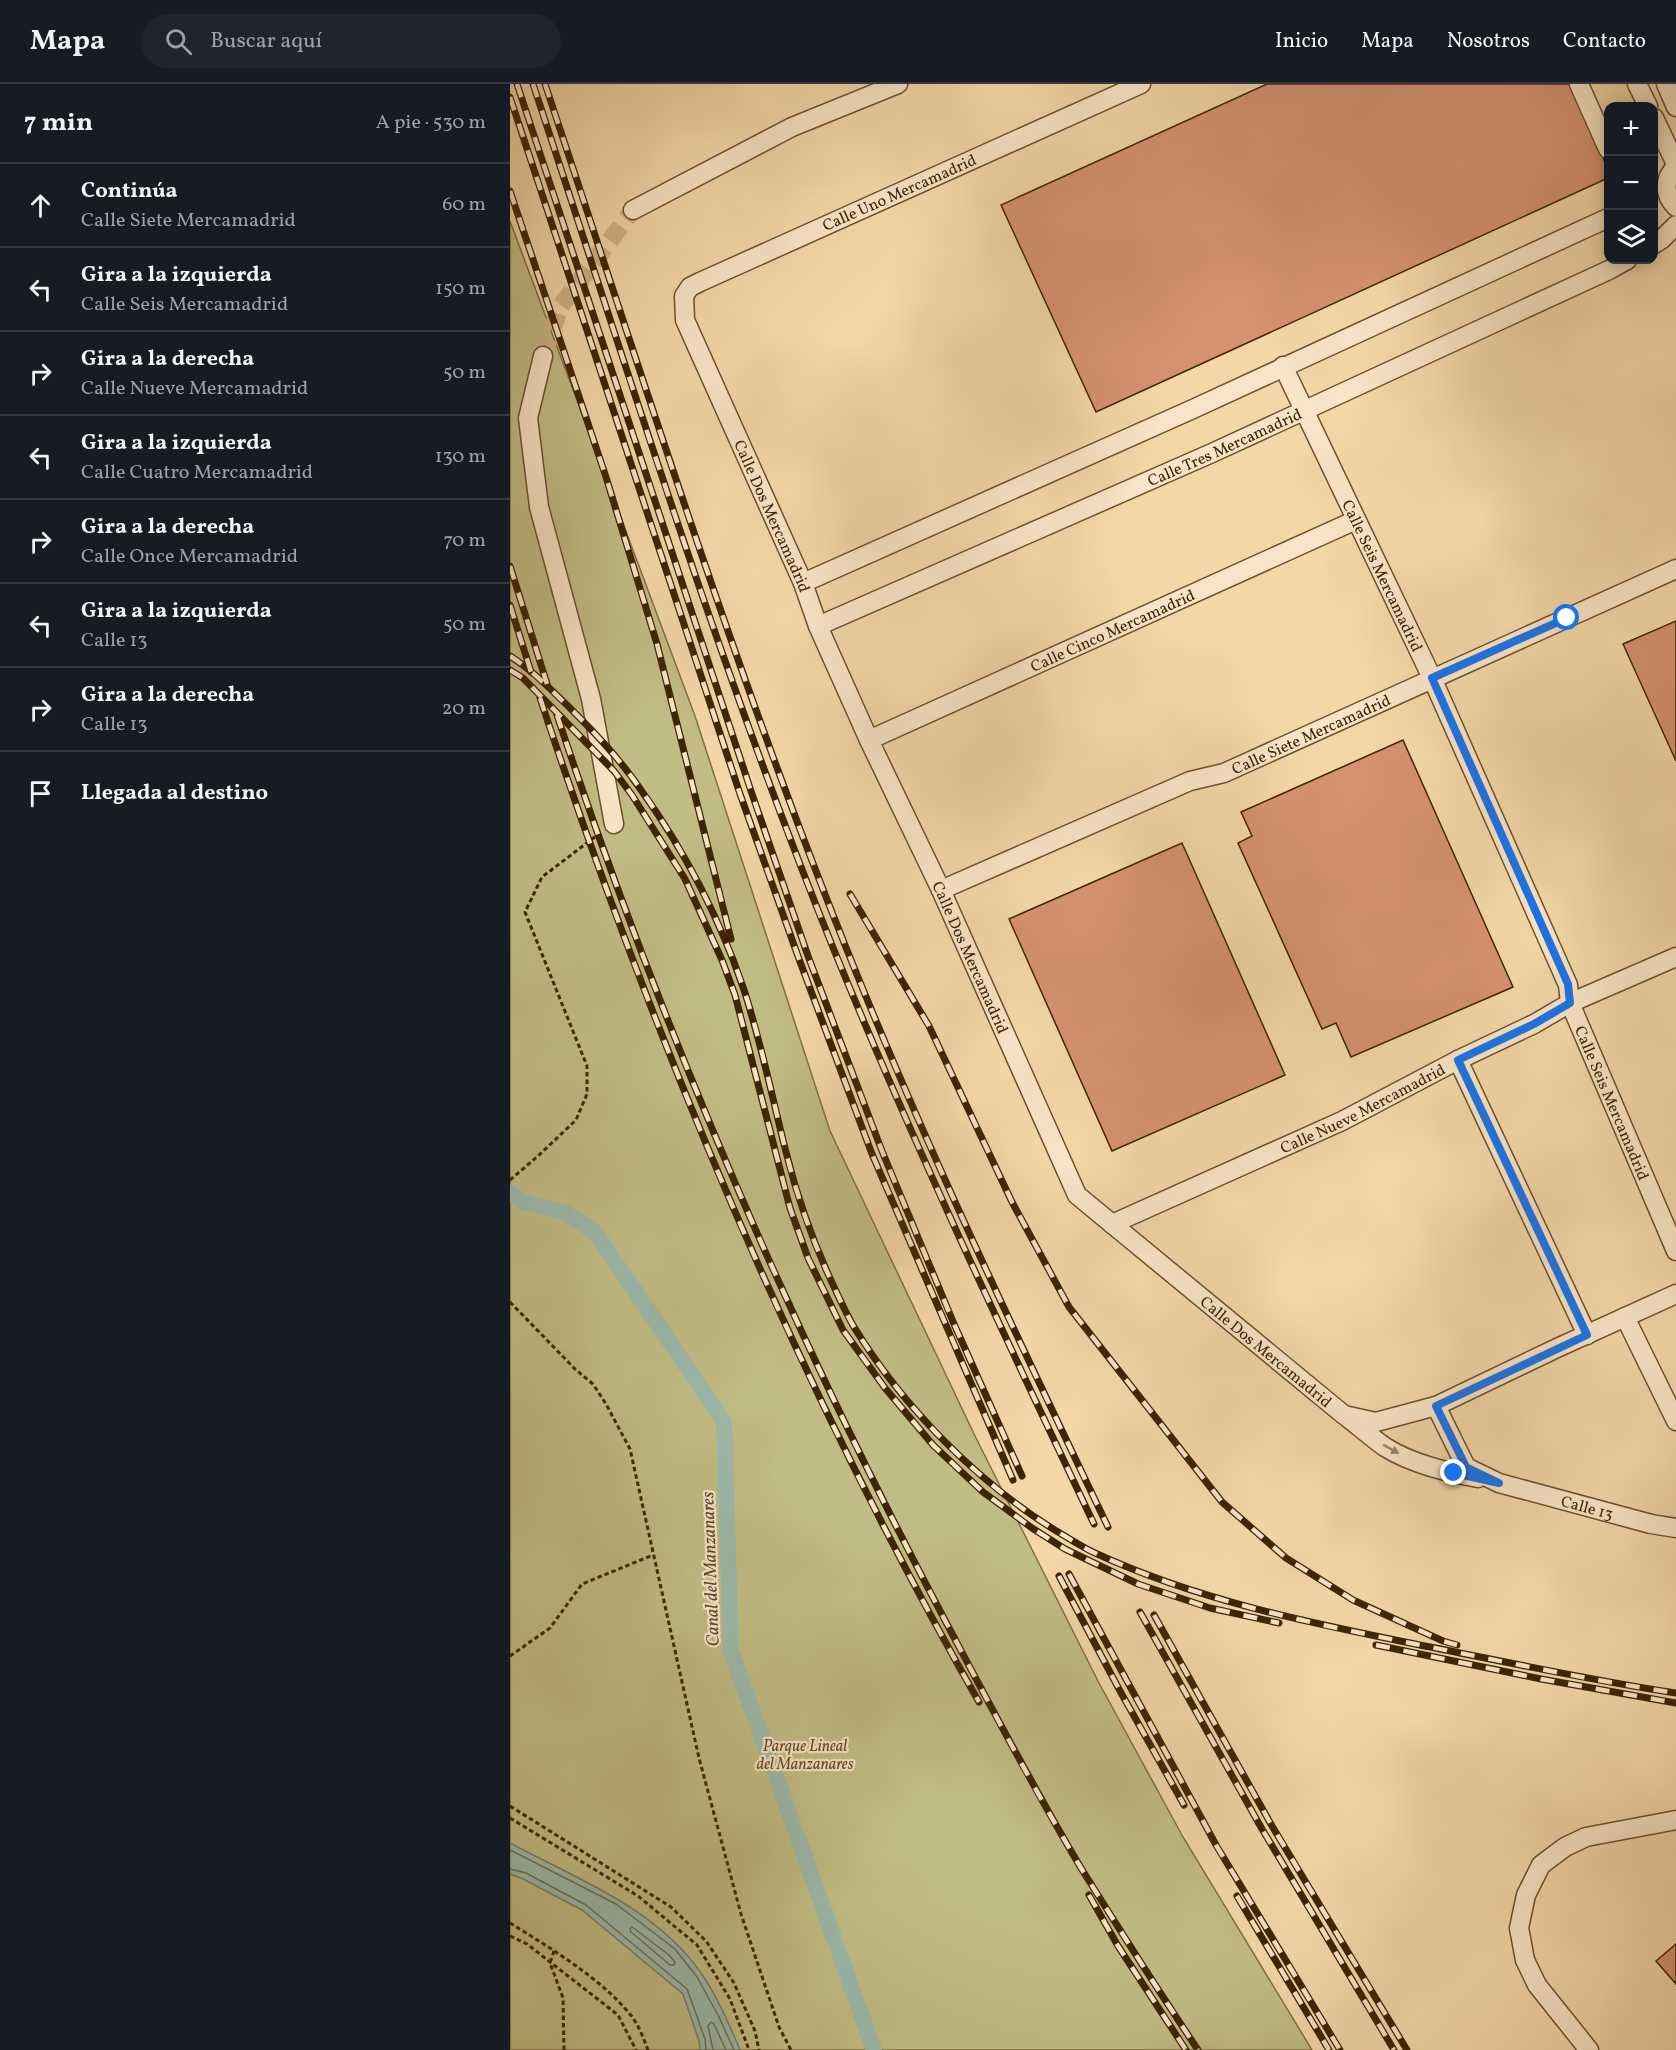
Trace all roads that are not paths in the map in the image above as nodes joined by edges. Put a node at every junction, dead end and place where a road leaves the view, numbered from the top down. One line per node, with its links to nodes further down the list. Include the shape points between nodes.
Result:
1 (898, 84): 13 (lane, via 792,127)
2 (1141, 84): 18 (lane, Calle Uno Mercamadrid, via 690,287 684,296)
3 (1580, 84): 9 (lane)
4 (1637, 84): 6 (lane)
5 (1666, 84): 7 (lane)
6 (1646, 102)
7 (1676, 107)
8 (1658, 128): 10 (lane)
9 (1604, 140)
10 (1676, 166): 11 (lane)
11 (1660, 190): 12 (lane)
12 (1676, 207)
13 (633, 210)
14 (1604, 220): 20 (lane)
15 (1676, 225): 16 (lane)
16 (1664, 241)
17 (1620, 264): 21 (lane, Calle Tres Mercamadrid)
18 (686, 320): 24 (lane, Calle Dos Mercamadrid)
19 (543, 356): 28 (lane, via 528,418 539,507 591,699)
20 (1283, 366): 21 (lane, Calle Seis Mercamadrid); 24 (lane)
21 (1304, 409): 22 (lane, Calle Seis Mercamadrid); 25 (lane, Calle Tres Mercamadrid)
22 (1356, 520): 26 (lane, Calle Seis Mercamadrid); 27 (lane, Calle Cinco Mercamadrid)
23 (1676, 569): 26 (lane, Calle Siete Mercamadrid)
24 (803, 583): 25 (lane, Calle Dos Mercamadrid)
25 (818, 626): 27 (lane, Calle Dos Mercamadrid)
26 (1432, 678): 29 (lane, Calle Siete Mercamadrid, via 1224,773 1190,781); 31 (lane, Calle Seis Mercamadrid, via 1568,984)
27 (868, 740): 29 (lane, Calle Dos Mercamadrid)
28 (614, 824)
29 (941, 890): 33 (lane, Calle Dos Mercamadrid, via 1077,1195)
30 (1676, 957): 31 (lane, Calle Nueve Mercamadrid)
31 (1570, 1003): 32 (lane, Calle Nueve Mercamadrid); 34 (lane, Calle Seis Mercamadrid)
32 (1458, 1060): 33 (lane, Calle Nueve Mercamadrid, via 1341,1121); 37 (lane)
33 (1112, 1224): 39 (lane, Calle Dos Mercamadrid)
34 (1676, 1251)
35 (1676, 1294): 36 (lane, Calle Dos Mercamadrid)
36 (1625, 1317): 37 (lane, Calle Dos Mercamadrid); 40 (lane)
37 (1587, 1335): 38 (lane, Calle Dos Mercamadrid)
38 (1436, 1406): 39 (lane, Calle Dos Mercamadrid, via 1376,1422); 41 (lane, Calle 13, via 1466,1467)
39 (1344, 1415): 41 (lane, Calle 13, one-way to 41, via 1385,1447 1408,1459)
40 (1676, 1421)
41 (1499, 1483): 42 (lane, Calle 13)
42 (1676, 1528)
43 (1676, 1820): 44 (lane, via 1575,1842 1541,1865 1526,1895 1519,1928 1525,1960 1537,1985)
44 (1589, 2050)

